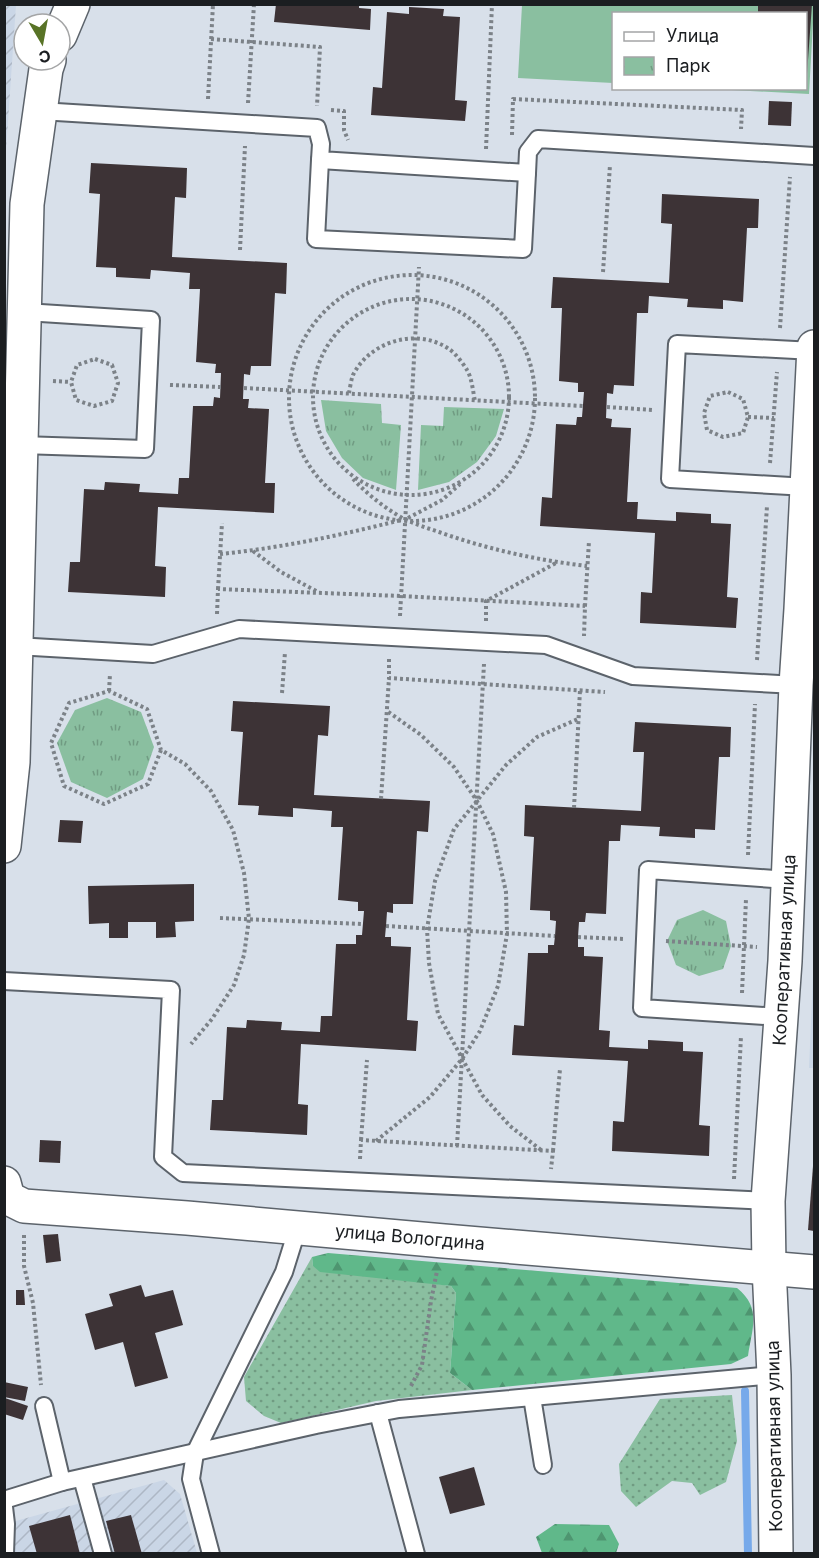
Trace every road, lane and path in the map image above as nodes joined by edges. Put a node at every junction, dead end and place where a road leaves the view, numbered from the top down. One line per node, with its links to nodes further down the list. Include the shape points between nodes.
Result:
1 (213, 4): 4 (path)
2 (254, 4): 5 (path)
3 (492, 4): 16 (path, via 486,153)
4 (211, 39): 5 (path); 7 (path)
5 (252, 42): 8 (path, via 248,105); 9 (path, via 320,47)
6 (46, 72): 11 (street)
7 (207, 103)
8 (238, 105)
9 (317, 109)
10 (326, 110): 15 (path, via 344,111 344,130)
11 (40, 111): 18 (lane, via 317,128); 26 (street, via 27,204)
12 (746, 134): 14 (path, via 740,128 742,110 513,99)
13 (245, 139): 21 (path)
14 (512, 139)
15 (353, 142)
16 (493, 153)
17 (814, 156): 20 (lane, via 538,139 528,152)
18 (320, 160): 20 (lane); 20 (lane, via 316,239 523,249)
19 (610, 161): 23 (path)
20 (527, 173)
21 (240, 250)
22 (419, 261): 24 (path)
23 (603, 272)
24 (418, 274): 25 (path); 31 (path, via 380,278 345,294 330,307 316,320 296,352); 37 (path, via 456,282 490,302 520,339 532,366)
25 (417, 298): 27 (path); 32 (path, via 386,301 357,313 334,334 318,361); 36 (path, via 447,305 474,321 495,344 507,373)
26 (25, 312): 40 (street); 40 (lane, via 150,320 145,449)
27 (415, 338): 33 (path, via 397,339 378,348 352,376); 34 (path); 35 (path, via 450,349 469,372)
28 (814, 349): 43 (street, Кооперативная улица); 43 (lane, via 677,345 670,479)
29 (118, 383): 29 (path, via 112,401 94,406 76,400 70,382 77,365 95,359 112,365)
30 (244, 388): 31 (path)
31 (288, 390): 32 (path); 45 (path, via 291,429 307,465 333,494 367,514)
32 (312, 391): 33 (path); 41 (path, via 315,422 327,451)
33 (349, 393): 34 (path)
34 (412, 397): 35 (path); 44 (path)
35 (475, 401): 36 (path)
36 (510, 403): 37 (path); 42 (path, via 503,434 488,460)
37 (536, 404): 38 (path); 45 (path, via 528,442 513,468 479,502 444,518)
38 (583, 406)
39 (704, 413): 39 (path, via 707,430 723,437 743,433 748,417 743,399 728,392 710,396)
40 (21, 445): 58 (street)
41 (348, 474): 44 (path, via 376,490); 45 (path, via 370,496)
42 (465, 480): 44 (path, via 437,492); 45 (path, via 442,500)
43 (807, 487): 55 (street, Кооперативная улица)
44 (407, 496): 45 (path)
45 (405, 519): 48 (path); 50 (path, via 464,541); 56 (path)
46 (222, 523): 49 (path)
47 (589, 541): 51 (path)
48 (253, 551): 49 (path); 53 (path, via 281,572)
49 (220, 554): 52 (path)
50 (556, 562): 51 (path); 57 (path, via 486,601)
51 (587, 566): 54 (path)
52 (218, 589)
53 (319, 592)
54 (585, 606)
55 (808, 610): 67 (street, Кооперативная улица)
56 (399, 637): 57 (lane); 58 (lane, via 239,629 153,654); 63 (path)
57 (485, 641): 66 (path); 67 (lane, via 546,645 633,676)
58 (16, 646): 78 (street, via 13,762)
59 (275, 651): 60 (path)
60 (285, 652): 61 (path); 71 (path)
61 (296, 653)
62 (378, 658): 63 (path)
63 (389, 659): 65 (path)
64 (111, 666): 69 (path)
65 (389, 678): 66 (path); 72 (path)
66 (483, 684): 68 (path); 76 (path)
67 (796, 685): 79 (street, Кооперативная улица)
68 (580, 690): 70 (path); 73 (path)
69 (109, 691): 74 (path, via 147,709); 74 (path, via 69,703 51,743 64,786 104,804 148,784)
70 (615, 692)
71 (282, 693)
72 (387, 711): 75 (path); 76 (path, via 421,735 454,767)
73 (578, 719): 76 (path, via 537,737 506,765); 77 (path)
74 (161, 750): 81 (path, via 185,764 211,791 233,830 244,873)
75 (381, 798)
76 (477, 801): 84 (path, via 454,829 435,881); 85 (path); 86 (path, via 493,834 506,892)
77 (574, 808)
78 (4, 846)
79 (788, 880): 89 (lane, via 648,870); 90 (street, Кооперативная улица)
80 (220, 918): 81 (path)
81 (249, 919): 82 (path); 93 (path, via 244,955 234,985)
82 (363, 924)
83 (386, 926): 84 (path)
84 (427, 929): 85 (path); 94 (path, via 438,1014)
85 (469, 931): 86 (path); 94 (path)
86 (507, 934): 87 (path); 94 (path, via 498,986 480,1031)
87 (555, 936)
88 (579, 937): 89 (path)
89 (645, 940): 90 (path); 92 (lane, via 642,1008)
90 (785, 949): 92 (street, Кооперативная улица)
91 (4, 981): 103 (lane, via 171,990 163,1157 183,1173)
92 (780, 1017): 103 (street, Кооперативная улица)
93 (185, 1051)
94 (462, 1059): 98 (path, via 430,1098); 99 (path); 100 (path, via 496,1111)
95 (368, 1060): 97 (path)
96 (560, 1069): 101 (path)
97 (361, 1140)
98 (376, 1141)
99 (457, 1146)
100 (542, 1150)
101 (553, 1151)
102 (10, 1196): 104 (street, улица Вологдина); 110 (path, via 33,1302)
103 (768, 1201): 106 (street, Кооперативная улица)
104 (298, 1227): 105 (street, улица Вологдина); 113 (lane, via 284,1272)
105 (444, 1241): 106 (street, улица Вологдина); 111 (path, via 422,1365)
106 (770, 1268): 107 (street, улица Вологдина); 108 (street, Кооперативная улица)
107 (814, 1272)
108 (774, 1375): 109 (lane); 123 (street, Кооперативная улица)
109 (532, 1397): 111 (lane); 114 (lane)
110 (44, 1406): 116 (lane)
111 (399, 1409): 112 (lane)
112 (378, 1413): 113 (lane); 122 (lane)
113 (195, 1453): 115 (lane); 121 (lane, via 191,1479)
114 (543, 1465)
115 (82, 1478): 116 (lane); 120 (lane)
116 (62, 1482): 117 (lane)
117 (4, 1500)
118 (4, 1507): 119 (lane)
119 (6, 1554)
120 (103, 1554)
121 (211, 1554)
122 (416, 1554)
123 (776, 1554)

